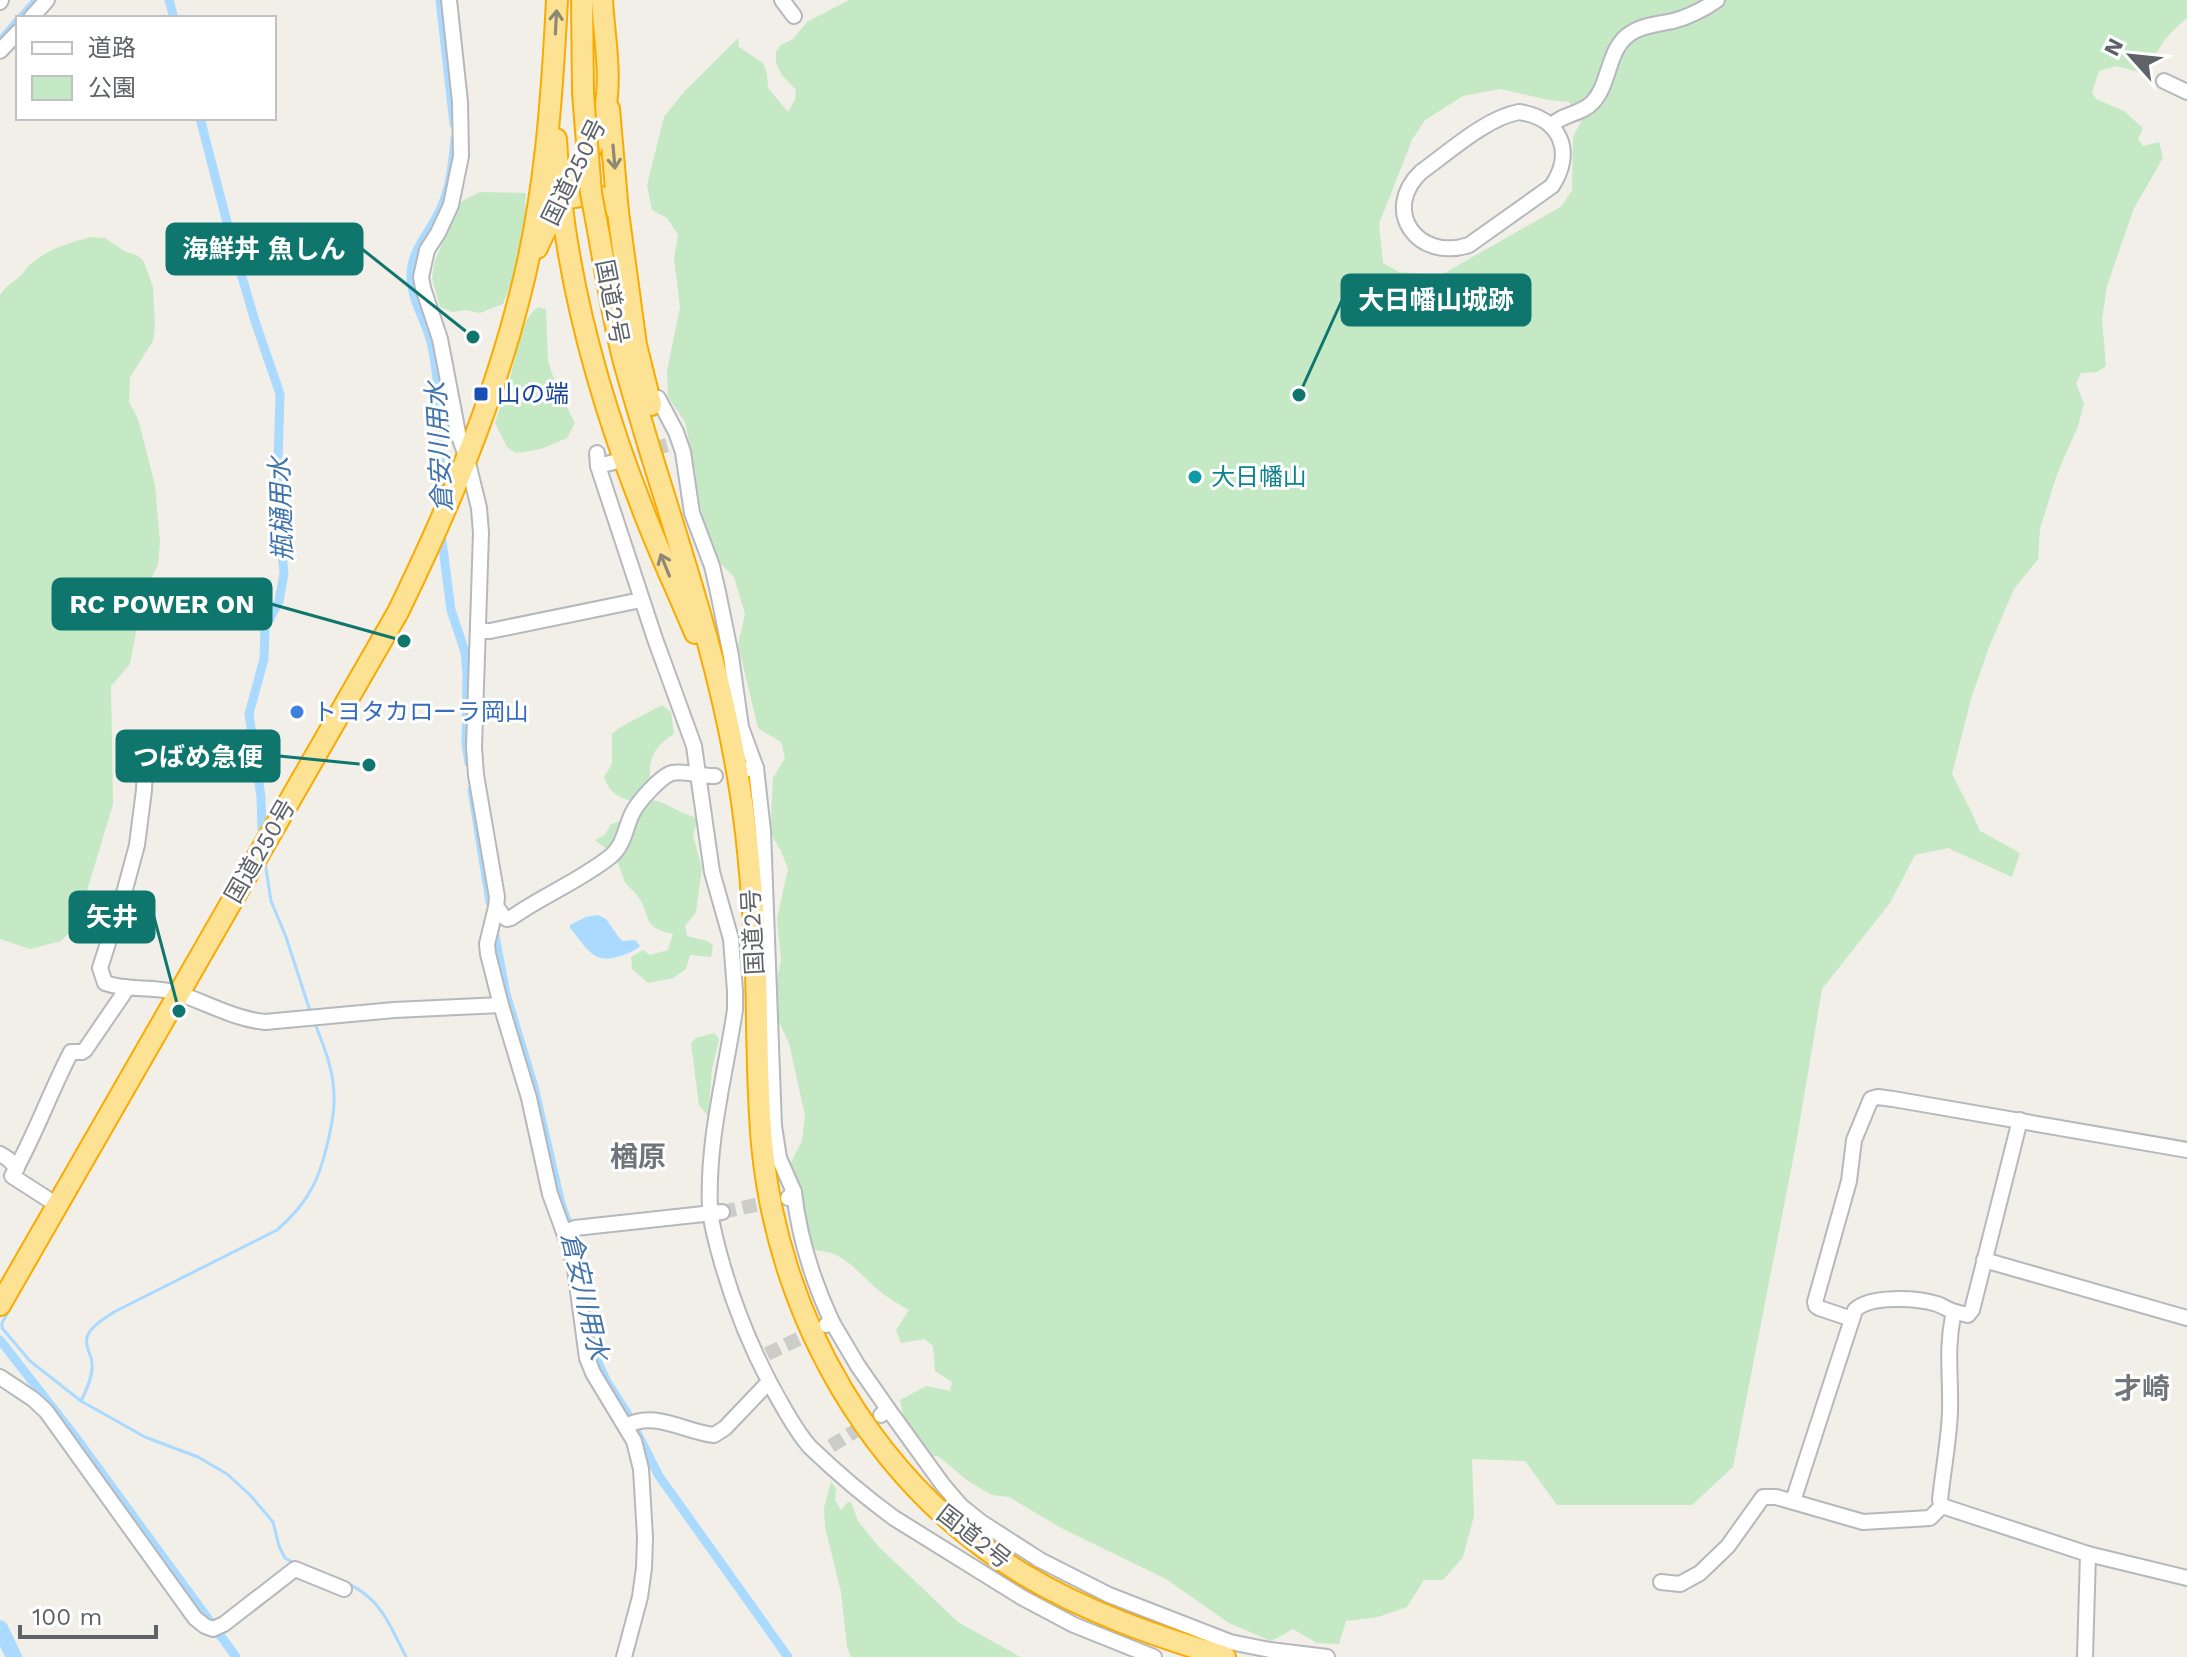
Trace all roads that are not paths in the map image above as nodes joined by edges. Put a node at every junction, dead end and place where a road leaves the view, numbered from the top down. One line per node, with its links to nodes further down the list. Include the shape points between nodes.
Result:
1 (47, 0): 8 (street)
2 (449, 0): 24 (street, via 461,156 451,205 427,250 421,277)
3 (557, 0): 12 (highway, 国道250号, one-way to 3)
4 (582, 0): 26 (highway, 国道2号, bridge, via 591,193 623,358)
5 (602, 0): 15 (highway, 国道250号)
6 (782, 0): 9 (street)
7 (1717, 0): 16 (street, via 1621,40 1592,103)
8 (33, 16)
9 (794, 16)
10 (16, 34): 11 (street)
11 (0, 51)
12 (553, 79): 18 (highway); 21 (highway, 国道250号)
13 (2164, 81): 14 (street)
14 (2187, 92)
15 (606, 102): 17 (highway, 国道250号); 20 (highway, one-way to 20)
16 (1551, 126): 16 (street, via 1533,114 1505,115 1421,172 1412,181 1404,208 1415,235 1440,250 1469,245 1552,186 1564,159)
17 (598, 132): 18 (highway, via 573,155); 19 (highway, 国道250号)
18 (557, 146): 19 (highway)
19 (562, 199): 20 (highway, via 597,196 608,199); 21 (highway, 国道250号, via 545,213); 22 (highway)
20 (618, 212): 26 (highway, via 636,345 692,555)
21 (532, 254): 22 (highway, via 548,246 561,250); 24 (highway, 国道250号)
22 (584, 322): 29 (highway, one-way to 22, via 642,507)
23 (658, 398): 61 (street, via 676,432 673,443 683,452 692,513 712,566 752,768 763,831 774,1126 809,1267 829,1324 884,1412 961,1506 981,1522 1109,1595 1230,1642)
24 (467, 459): 28 (street, via 481,533); 35 (highway, 国道250号, via 391,624)
25 (614, 462): 27 (street, via 598,459)
26 (689, 571): 29 (highway, 国道2号)
27 (641, 600): 28 (street); 31 (street, via 688,727)
28 (479, 631): 33 (street, via 474,747)
29 (727, 715): 60 (highway, 国道2号, via 750,866 762,1146 782,1255 817,1344 875,1438 935,1507 977,1543 1023,1574 1098,1612)
30 (146, 741): 34 (street, via 135,858 100,968 105,983)
31 (700, 776): 32 (street); 33 (street, via 671,773 662,779 633,812 612,855 557,892 507,919); 42 (street, via 712,872 731,939 735,991 713,1135 710,1170)
32 (715, 776)
33 (496, 907): 36 (street, via 487,944)
34 (125, 987): 35 (street); 40 (street, via 85,1050 71,1052)
35 (178, 994): 36 (street, via 256,1021); 41 (highway, 国道250号)
36 (501, 1005): 43 (street, via 550,1194)
37 (2020, 1120): 38 (street); 44 (street); 48 (street, via 1871,1099 1854,1140 1849,1181 1815,1302)
38 (2187, 1150)
39 (0, 1154): 40 (street)
40 (17, 1168): 41 (street, via 12,1176)
41 (57, 1205): 45 (highway, 国道250号)
42 (716, 1212): 43 (street); 50 (street, via 727,1284 763,1356)
43 (568, 1230): 51 (street, via 587,1358)
44 (1984, 1260): 46 (street, via 1972,1310 1968,1315); 47 (street)
45 (0, 1305)
46 (1955, 1312): 48 (street, via 1914,1300 1877,1300 1862,1303); 53 (street, via 1948,1351 1950,1409)
47 (2187, 1318)
48 (1852, 1319): 52 (street)
49 (0, 1377): 57 (street, via 46,1411 205,1626 224,1624 295,1569)
50 (770, 1385): 51 (street, via 714,1435 649,1419); 59 (street, via 810,1447 826,1450 894,1518 1074,1625)
51 (630, 1424): 58 (street, via 641,1469 645,1537 643,1585)
52 (1793, 1501): 53 (street, via 1863,1522 1930,1518); 56 (street, via 1763,1497 1728,1546 1700,1573 1680,1584)
53 (1942, 1506): 54 (street)
54 (2088, 1554): 55 (street); 62 (street)
55 (2187, 1578)
56 (1661, 1582)
57 (344, 1589)
58 (624, 1657)
59 (1154, 1657)
60 (1225, 1657)
61 (1327, 1657)
62 (2085, 1657)

